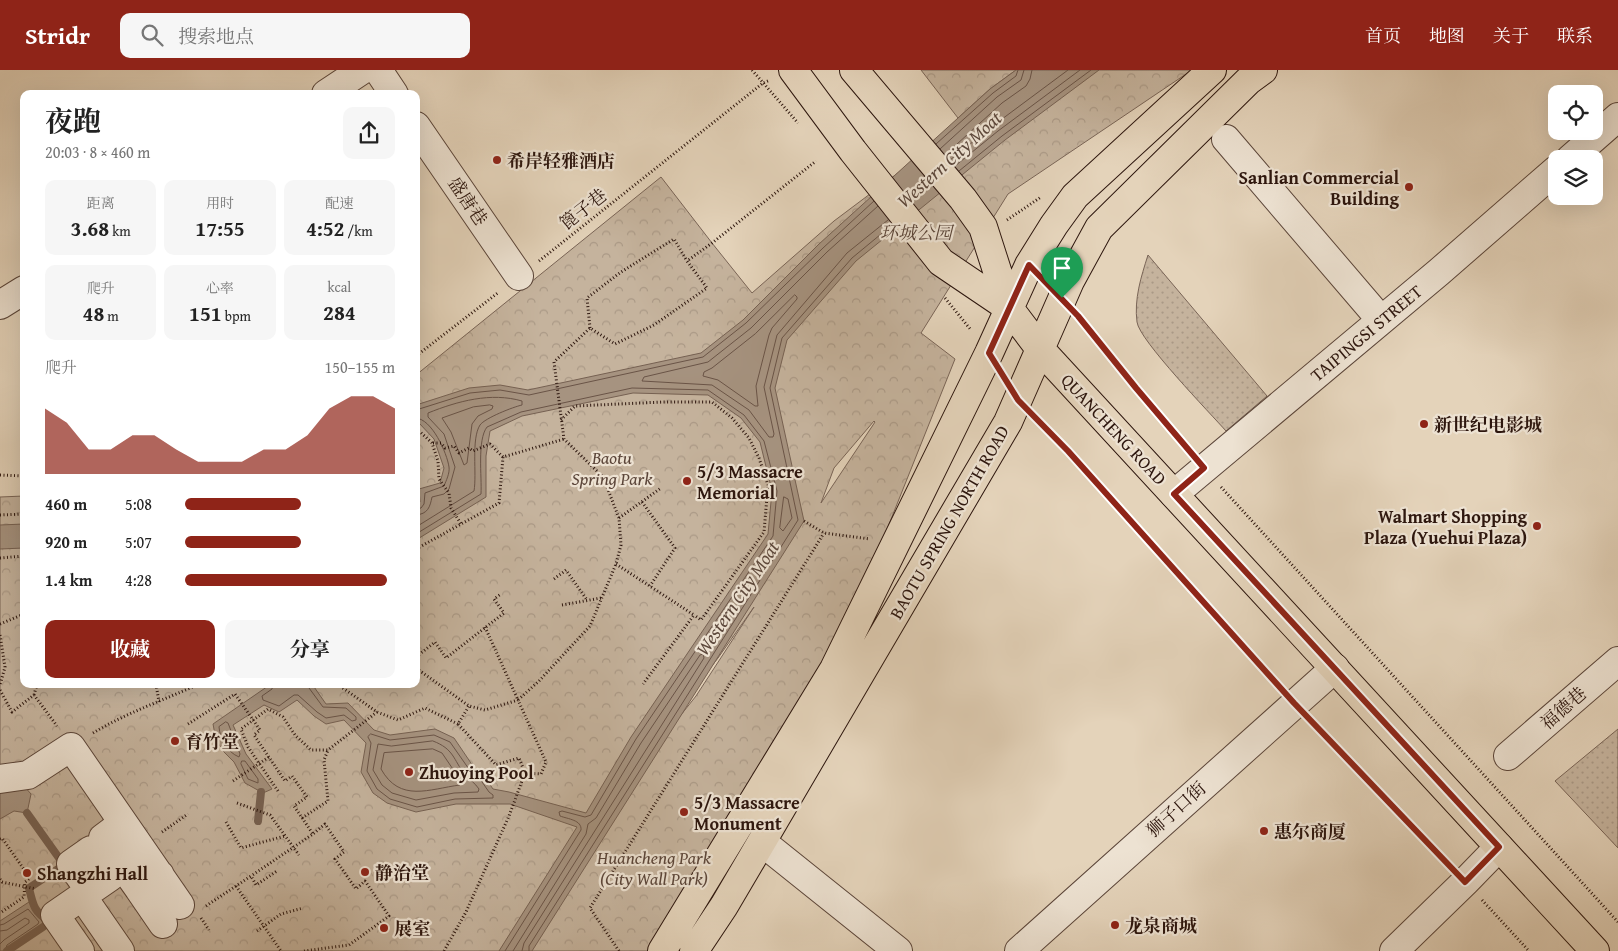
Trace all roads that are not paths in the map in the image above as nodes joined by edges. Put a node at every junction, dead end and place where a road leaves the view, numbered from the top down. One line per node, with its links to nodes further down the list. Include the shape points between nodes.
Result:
1 (362, 70): 7 (street)
2 (378, 70): 8 (street)
3 (854, 70): 17 (main road, via 894,114 983,227)
4 (1212, 70): 17 (main road, BAOTU SPRING NORTH ROAD, via 1075,196 1029,265)
5 (1263, 70): 19 (main road, BAOTU SPRING NORTH ROAD, via 1099,228 1062,298)
6 (793, 71): 17 (main road, via 941,262)
7 (332, 90)
8 (391, 90)
9 (1616, 123): 12 (street)
10 (420, 132): 14 (street, 盛唐巷)
11 (1226, 139): 18 (street)
12 (1582, 150)
13 (1548, 177): 18 (street, TAIPINGSI STREET)
14 (519, 276)
15 (20, 292): 16 (street)
16 (0, 305)
17 (1009, 308): 19 (main road, QUANCHENG ROAD); 33 (main road, BAOTU SPRING NORTH ROAD, via 834,669)
18 (1381, 320): 20 (street, TAIPINGSI STREET)
19 (1040, 349): 20 (main road, QUANCHENG ROAD); 26 (main road, BAOTU SPRING NORTH ROAD, via 1008,422)
20 (1174, 494): 22 (main road, QUANCHENG ROAD)
21 (1618, 661): 23 (street, 福德巷)
22 (1335, 668): 27 (main road, QUANCHENG ROAD); 36 (street, 狮子口街)
23 (1508, 756)
24 (0, 780): 25 (street, via 28,774 66,739)
25 (123, 823): 28 (street, via 141,847); 28 (street, via 103,838)
26 (762, 842): 34 (main road, BAOTU SPRING NORTH ROAD); 35 (street)
27 (1499, 847): 37 (street); 38 (main road, QUANCHENG ROAD)
28 (149, 882): 29 (street)
29 (186, 912)
30 (103, 927): 31 (street); 31 (street, via 86,894 55,916); 32 (street)
31 (74, 949)
32 (120, 951)
33 (662, 951)
34 (694, 951)
35 (898, 951)
36 (1018, 951)
37 (1394, 951)
38 (1594, 951)

